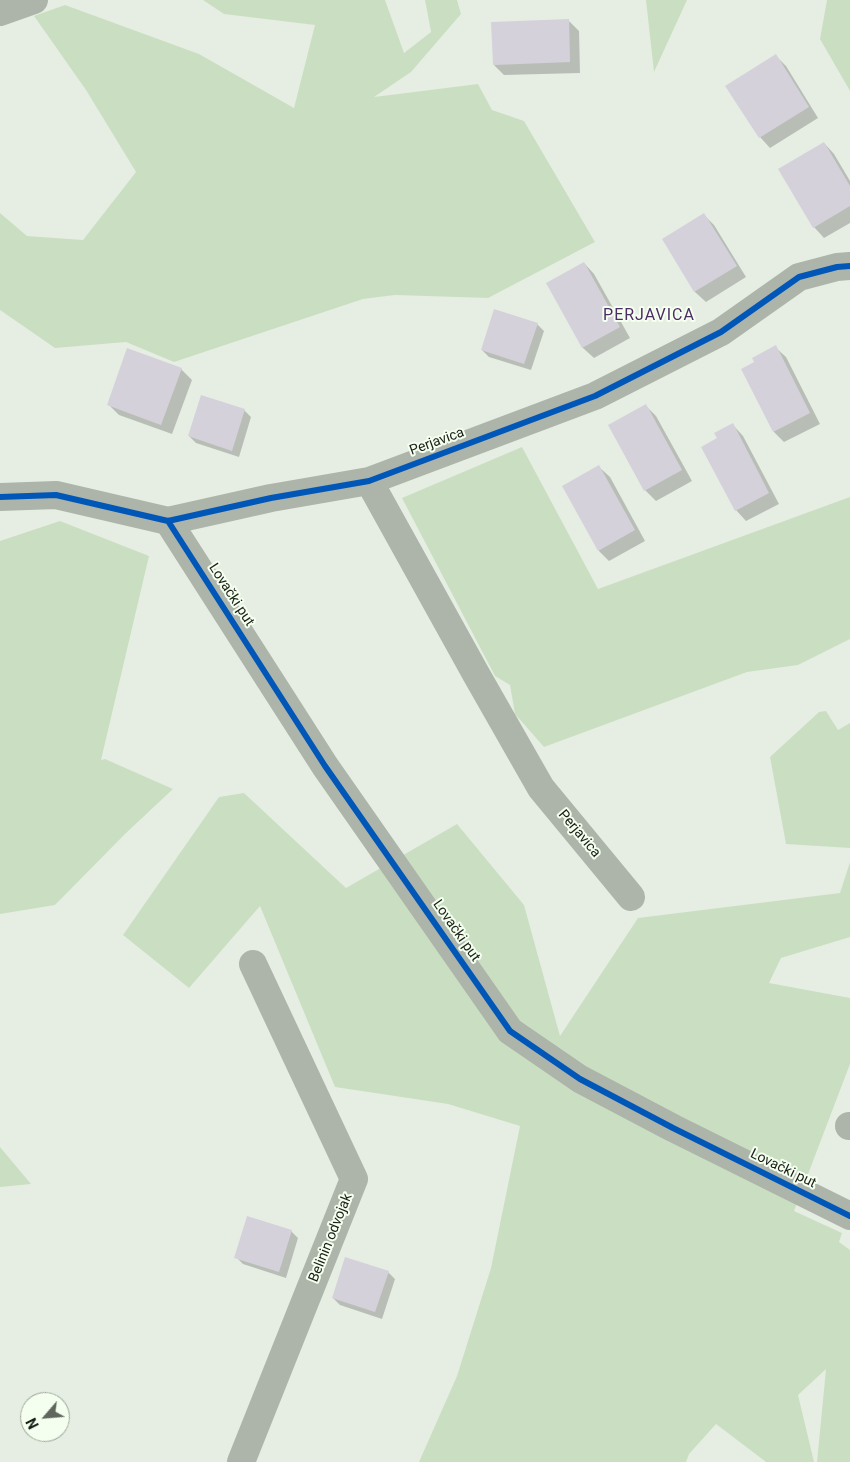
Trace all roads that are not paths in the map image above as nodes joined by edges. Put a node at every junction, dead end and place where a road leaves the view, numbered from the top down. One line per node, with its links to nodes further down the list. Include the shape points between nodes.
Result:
1 (34, 0): 2 (street)
2 (0, 12)
3 (850, 266): 4 (street, Perjavica, via 799,277 721,332 595,396)
4 (369, 481): 6 (street, Perjavica); 7 (street, Perjavica, via 542,788)
5 (0, 497): 6 (street, Perjavica, via 56,495)
6 (168, 521): 9 (street, Lovački put, via 325,766 510,1031 580,1079)
7 (631, 896)
8 (253, 964): 10 (street, Belinin odvojak, via 354,1179)
9 (850, 1216)
10 (241, 1462)

